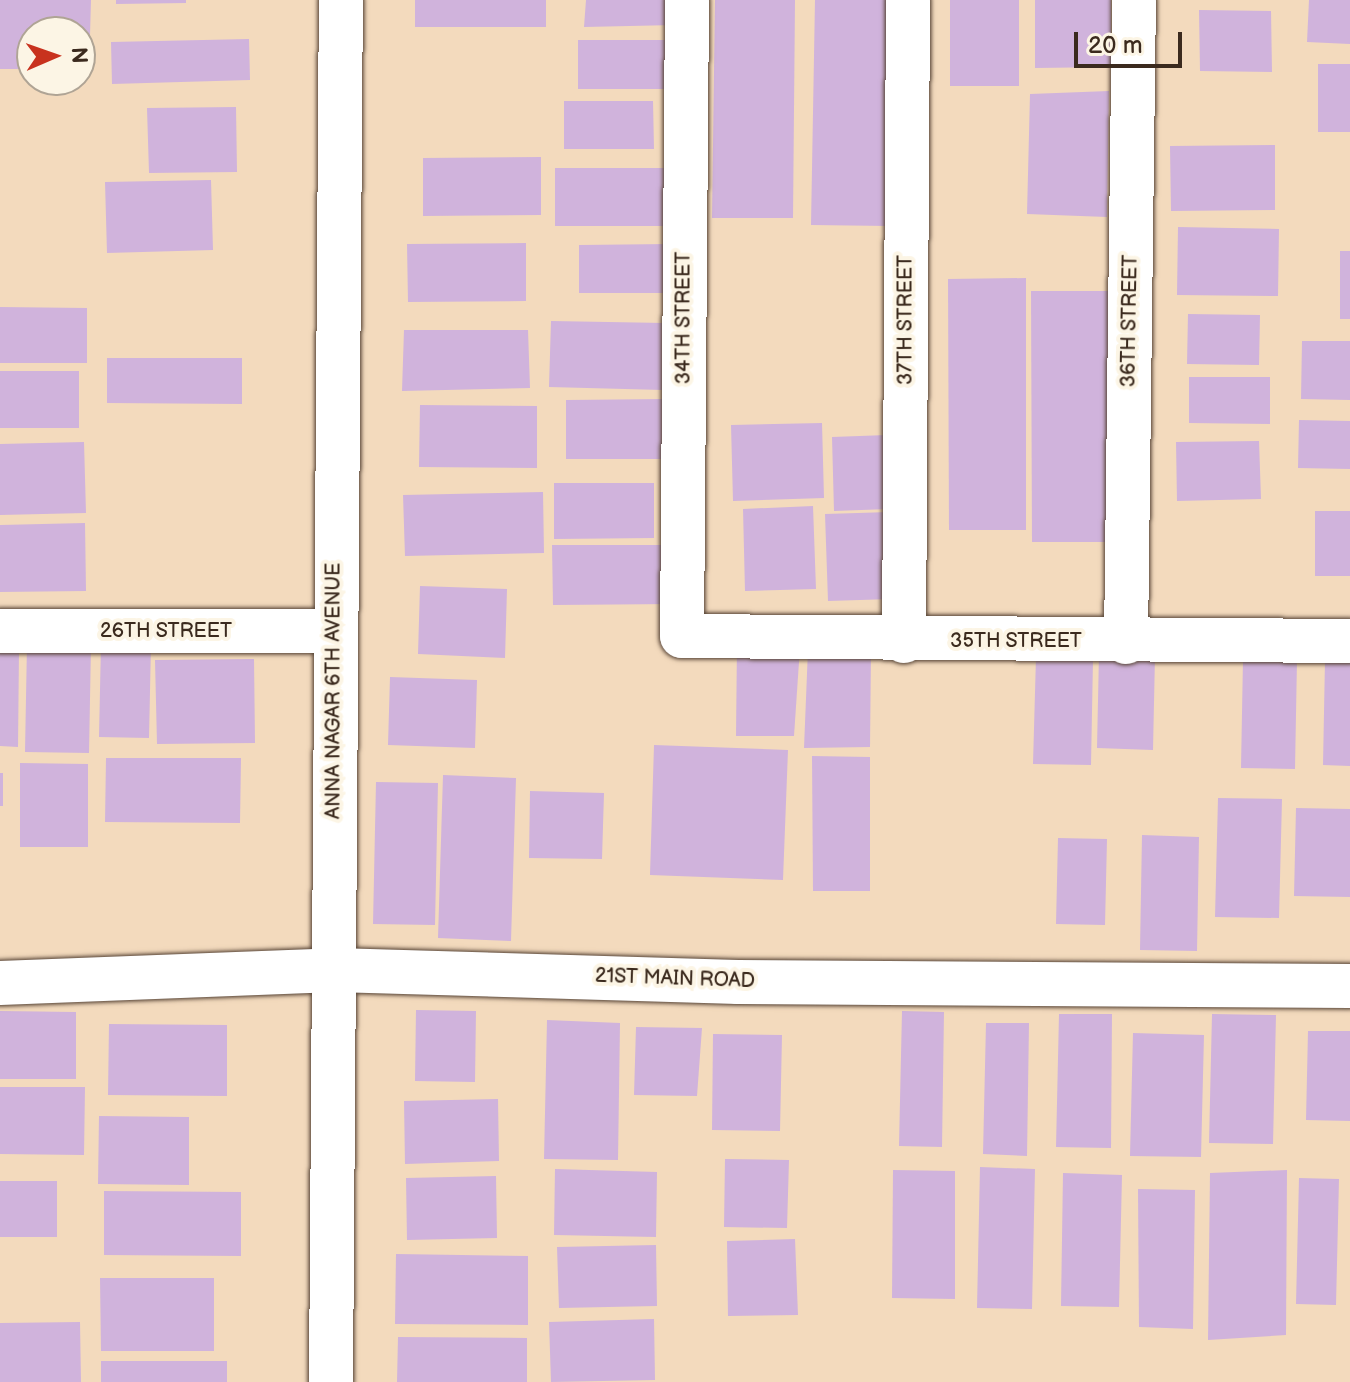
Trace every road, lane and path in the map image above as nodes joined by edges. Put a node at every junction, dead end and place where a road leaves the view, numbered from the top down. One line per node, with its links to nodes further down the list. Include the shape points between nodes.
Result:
1 (341, 0): 6 (street, ANNA NAGAR 6TH AVENUE)
2 (687, 0): 7 (street, 34TH STREET)
3 (908, 0): 8 (street, 37TH STREET)
4 (1134, 0): 10 (street, 36TH STREET)
5 (0, 631): 6 (street, 26TH STREET)
6 (333, 631): 11 (street, ANNA NAGAR 6TH AVENUE)
7 (682, 636): 8 (street, 35TH STREET)
8 (904, 641): 10 (street, 35TH STREET)
9 (1350, 641): 10 (street, 35TH STREET)
10 (1126, 642)
11 (335, 970): 12 (street, 21ST MAIN ROAD); 13 (street, 21ST MAIN ROAD, via 738,982); 14 (street, ANNA NAGAR 6TH AVENUE)
12 (0, 983)
13 (1350, 986)
14 (331, 1382)

